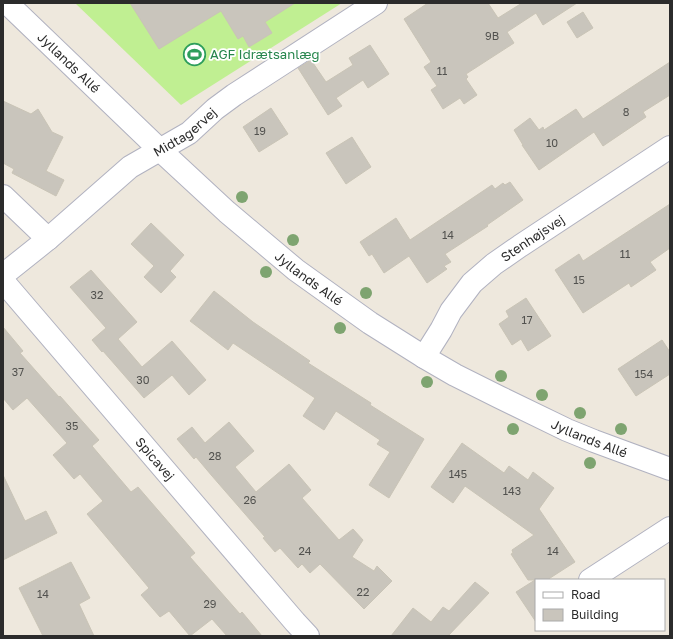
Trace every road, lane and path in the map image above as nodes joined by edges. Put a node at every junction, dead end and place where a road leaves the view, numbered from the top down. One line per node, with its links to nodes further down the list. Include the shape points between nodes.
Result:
1 (6, 3): 4 (street, Jyllands Allé)
2 (376, 3): 4 (street, Midtagervej, via 234,95 189,133)
3 (670, 147): 9 (street, Stenhøjsvej, via 494,264 472,283 451,311)
4 (160, 150): 6 (street, Midtagervej, via 130,167); 9 (street, Jyllands Allé, via 227,212 296,270 370,323)
5 (3, 196): 6 (street)
6 (48, 239): 7 (street, Midtagervej)
7 (3, 275)
8 (3, 281): 13 (street, Spicavej)
9 (424, 357): 10 (street, Jyllands Allé, via 567,430)
10 (670, 469)
11 (670, 528): 12 (street)
12 (592, 579)
13 (308, 636)

